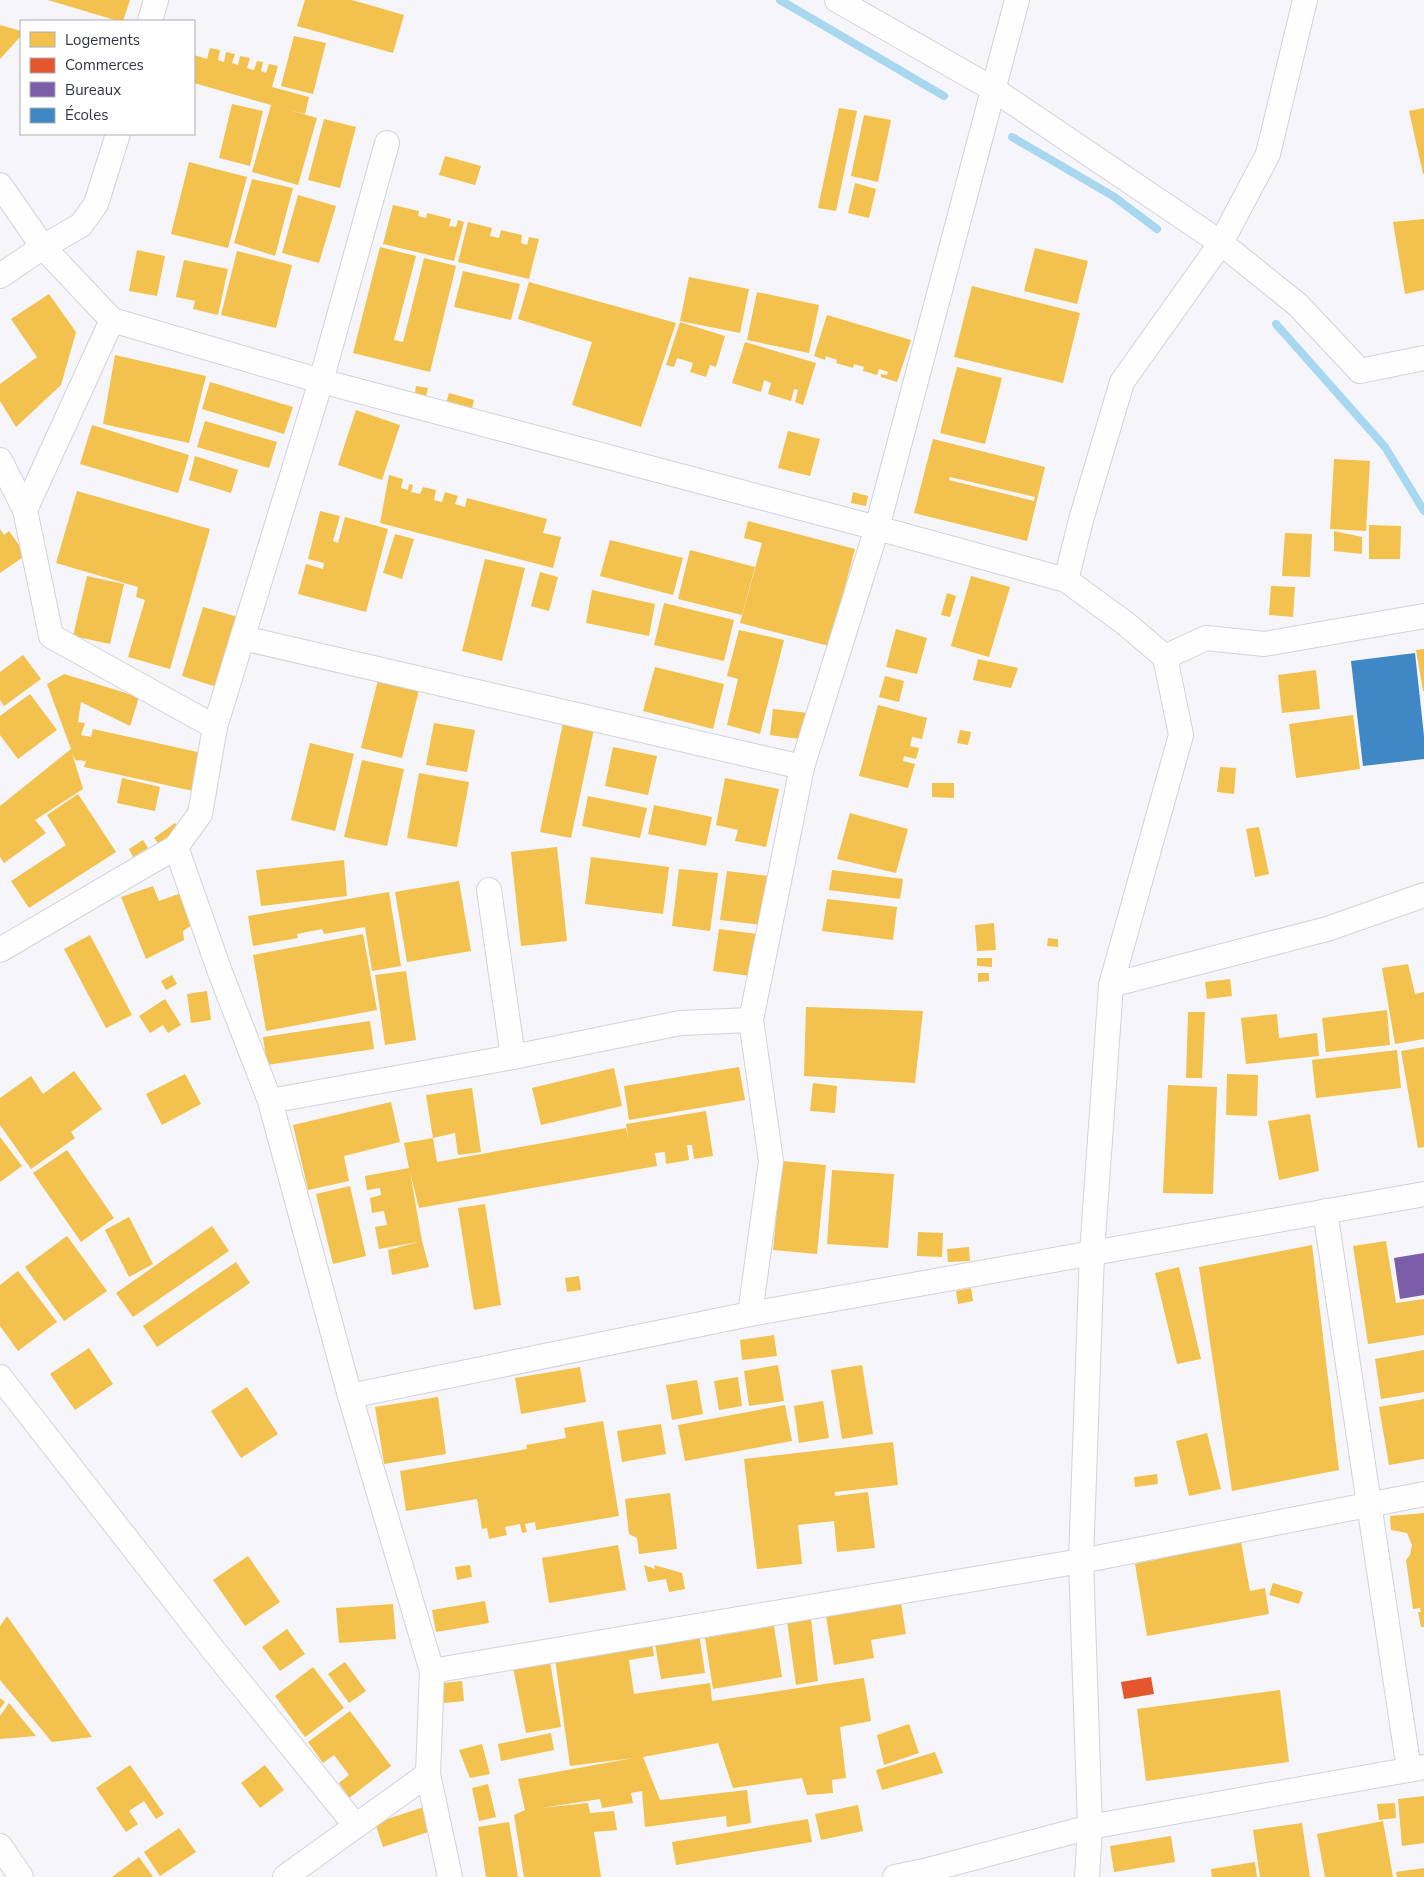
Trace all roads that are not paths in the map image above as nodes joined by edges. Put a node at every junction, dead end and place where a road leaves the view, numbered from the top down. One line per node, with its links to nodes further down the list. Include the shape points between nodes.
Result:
1 (156, 0): 5 (street)
2 (837, 0): 6 (street)
3 (1017, 0): 6 (street)
4 (1305, 0): 10 (street, via 1268,154)
5 (150, 20)
6 (993, 88): 10 (street); 18 (street)
7 (118, 135): 11 (street, via 96,204 81,225)
8 (387, 143): 15 (street)
9 (0, 185): 11 (street)
10 (1220, 243): 14 (street, via 1298,305 1360,371); 19 (street, via 1122,382)
11 (43, 248): 12 (street); 13 (street)
12 (0, 276)
13 (112, 320): 15 (street); 17 (street)
14 (1424, 358)
15 (322, 381): 18 (street); 21 (street)
16 (0, 460): 17 (street)
17 (25, 510): 23 (street, via 51,636)
18 (877, 528): 19 (street); 24 (street)
19 (1066, 580): 22 (street)
20 (1424, 616): 22 (street, via 1264,644 1206,638)
21 (243, 638): 23 (street); 24 (street)
22 (1165, 657): 29 (street, via 1181,735)
23 (216, 727): 25 (street, via 200,814)
24 (802, 767): 30 (street)
25 (176, 847): 28 (street); 32 (street)
26 (488, 890): 31 (street)
27 (1424, 895): 29 (street, via 1326,929)
28 (0, 950)
29 (1111, 984): 35 (street)
30 (751, 1020): 31 (street, via 680,1023); 36 (street, via 771,1161)
31 (513, 1057): 32 (street)
32 (270, 1101): 38 (street)
33 (1424, 1194): 34 (street)
34 (1325, 1211): 35 (street); 40 (street)
35 (1092, 1252): 36 (street); 41 (street)
36 (750, 1314): 38 (street)
37 (0, 1377): 45 (street)
38 (350, 1396): 42 (street)
39 (1424, 1494): 40 (street)
40 (1369, 1504): 41 (street); 43 (street)
41 (1081, 1561): 42 (street); 46 (street)
42 (432, 1671): 44 (street)
43 (1416, 1768): 46 (street)
44 (428, 1774): 45 (street); 51 (street)
45 (356, 1826): 50 (street)
46 (1090, 1827): 48 (street); 53 (street)
47 (0, 1846): 49 (street)
48 (924, 1874): 52 (street)
49 (21, 1877)
50 (285, 1877)
51 (450, 1877)
52 (895, 1877)
53 (1086, 1877)

